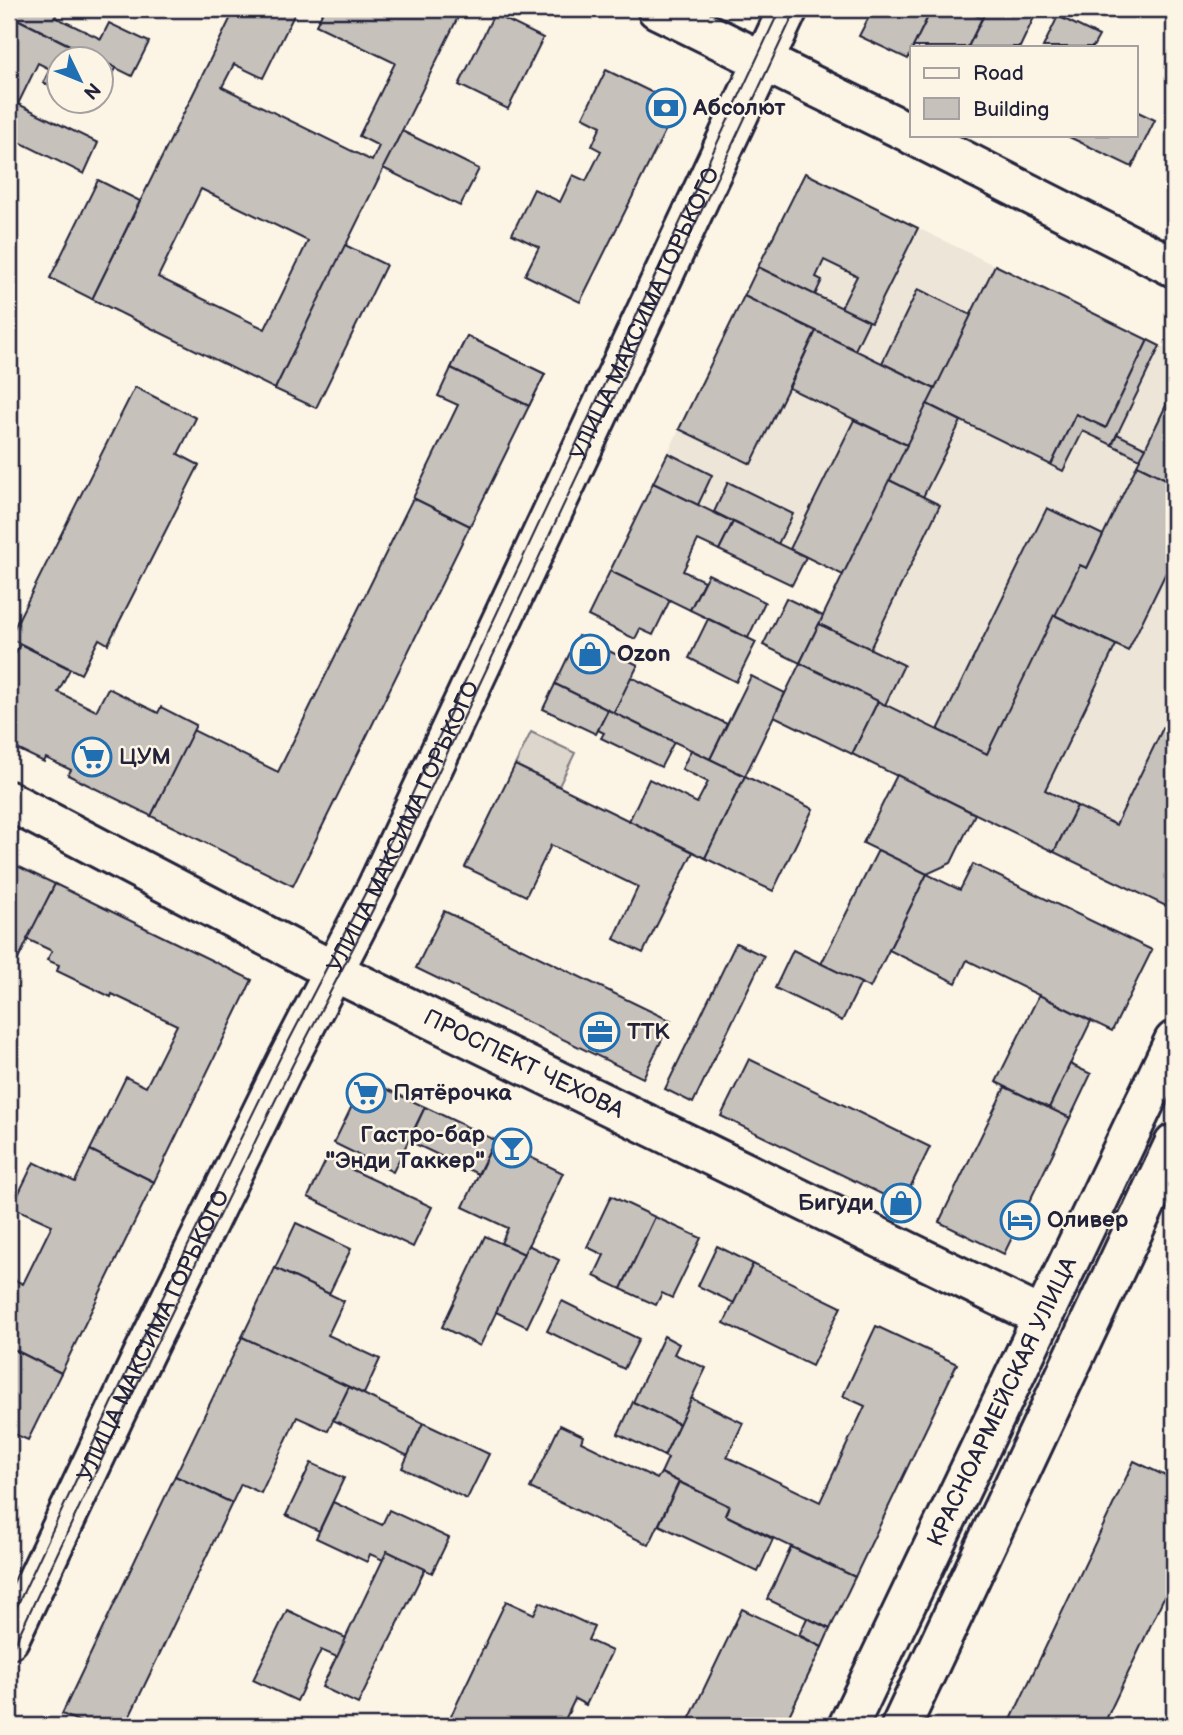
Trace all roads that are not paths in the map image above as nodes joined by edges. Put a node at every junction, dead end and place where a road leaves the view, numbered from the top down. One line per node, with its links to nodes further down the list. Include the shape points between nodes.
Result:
1 (657, 9): 3 (main road)
2 (788, 9): 3 (main road, УЛИЦА МАКСИМА ГОРЬКОГО)
3 (764, 61): 4 (main road); 8 (main road, УЛИЦА МАКСИМА ГОРЬКОГО)
4 (910, 134)
5 (914, 136): 6 (main road)
6 (1174, 267)
7 (9, 801): 8 (main road, ПРОСПЕКТ ЧЕХОВА)
8 (335, 971): 11 (main road, ПРОСПЕКТ ЧЕХОВА); 12 (main road, УЛИЦА МАКСИМА ГОРЬКОГО, via 144,1353)
9 (1174, 1041): 11 (main road, КРАСНОАРМЕЙСКАЯ УЛИЦА)
10 (1174, 1144): 14 (main road, КРАСНОАРМЕЙСКАЯ УЛИЦА)
11 (1042, 1317): 13 (main road, КРАСНОАРМЕЙСКАЯ УЛИЦА)
12 (9, 1639)
13 (848, 1726)
14 (901, 1726)

